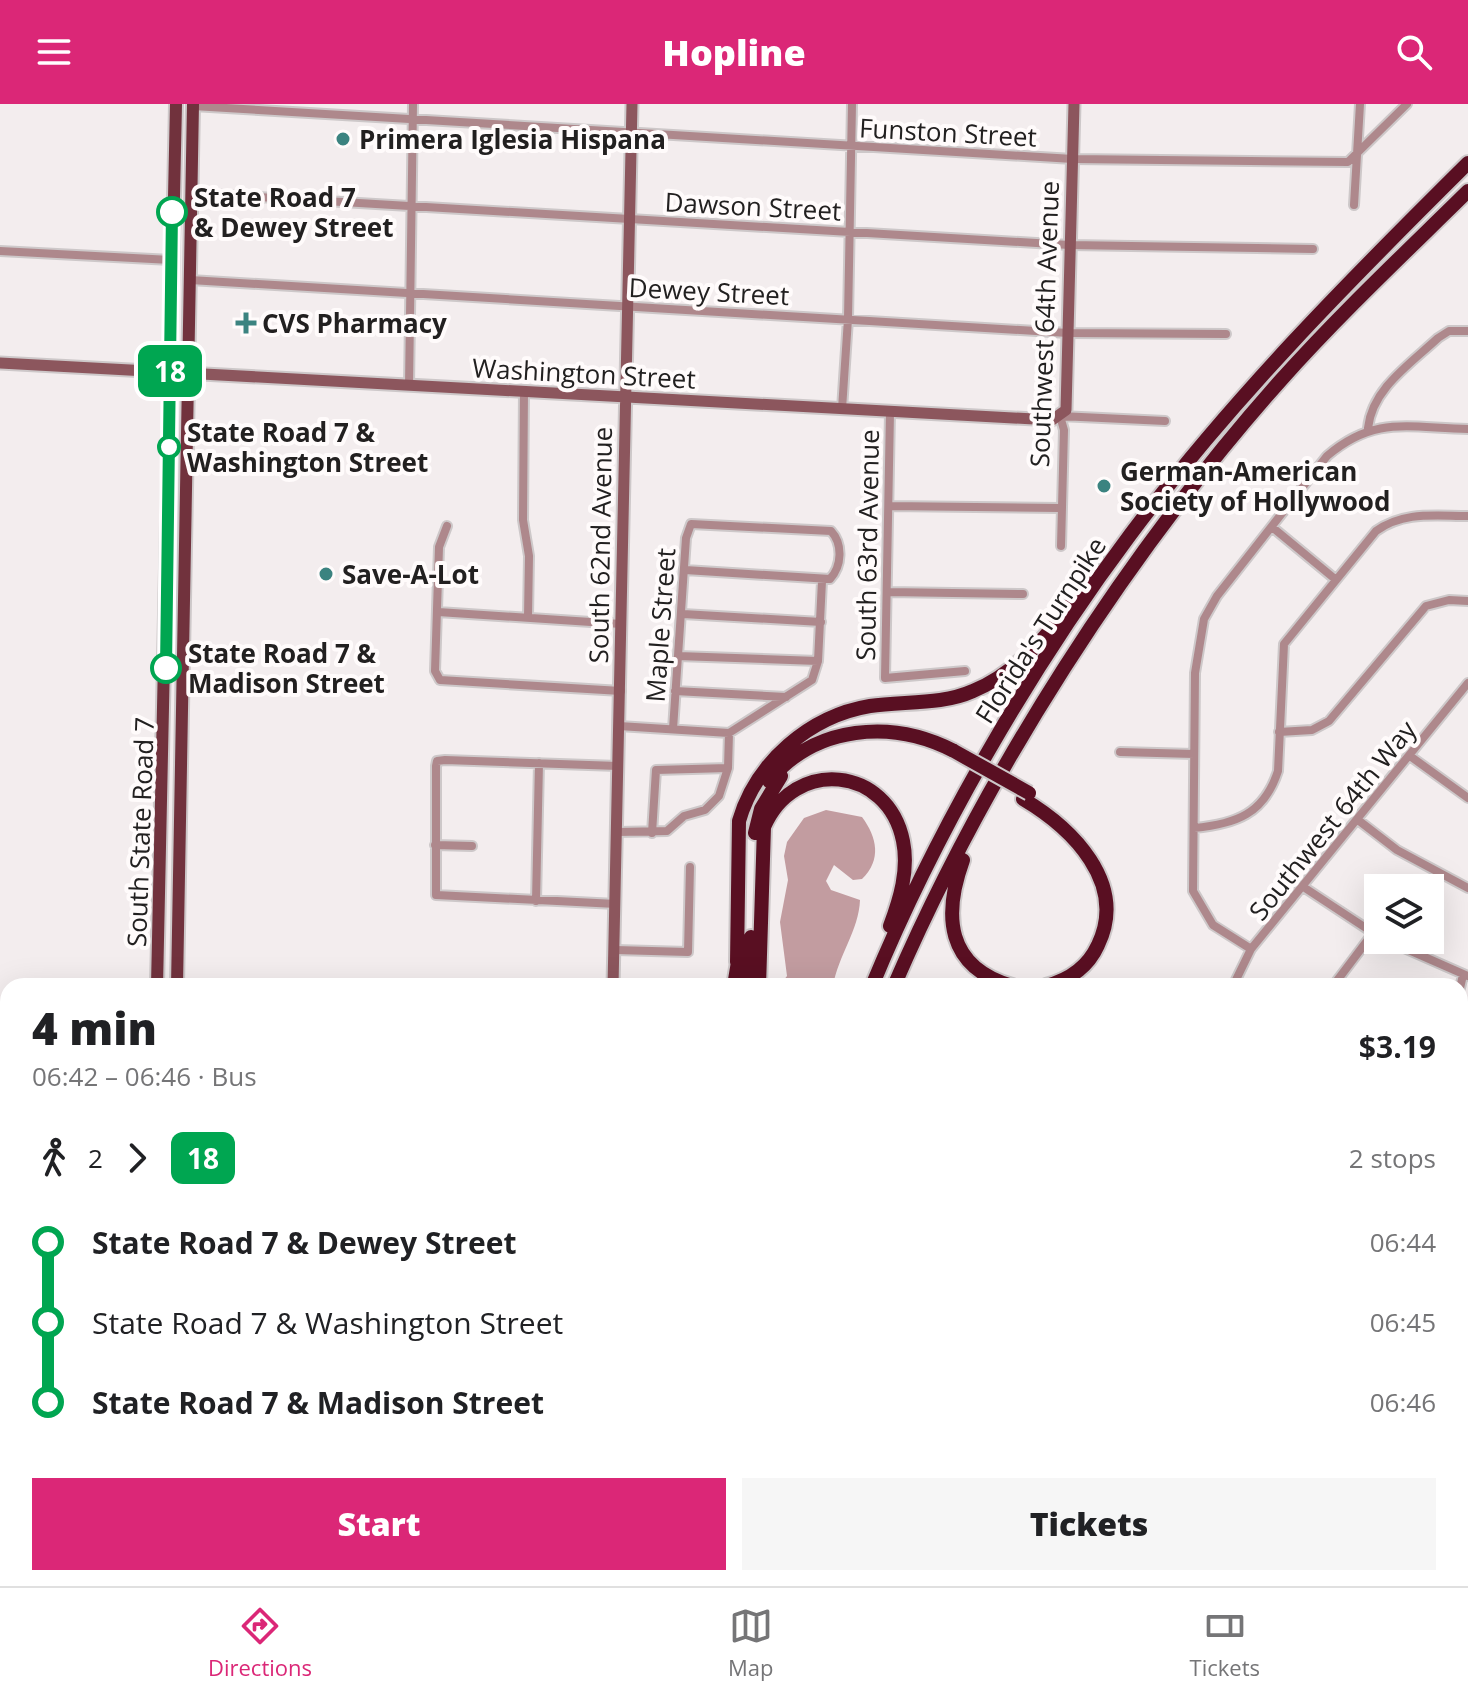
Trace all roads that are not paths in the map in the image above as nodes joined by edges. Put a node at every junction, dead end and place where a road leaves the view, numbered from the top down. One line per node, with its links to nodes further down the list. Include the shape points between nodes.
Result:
1 (177, 104): 10 (main road); 25 (main road, South State Road 7)
2 (413, 104): 9 (street)
3 (632, 104): 11 (street, South 62nd Avenue)
4 (852, 104): 12 (street)
5 (1074, 104): 14 (street, Southwest 64th Avenue)
6 (1360, 104): 13 (street)
7 (1407, 104): 13 (street)
8 (193, 105): 9 (street, Funston Street); 10 (main road, South State Road 7)
9 (413, 118): 11 (street, Funston Street); 19 (street)
10 (192, 133): 17 (main road, South State Road 7)
11 (631, 133): 12 (street, Funston Street); 20 (street, South 62nd Avenue)
12 (852, 147): 14 (street, Funston Street); 21 (street)
13 (1359, 149): 14 (street, Funston Street, via 1348,162); 18 (street)
14 (1073, 159): 22 (street, Southwest 64th Avenue)
15 (1468, 163): 50 (highway, Florida's Turnpike, via 1266,370)
16 (1468, 191): 86 (highway, Florida's Turnpike, via 1281,380 1180,503 1036,716)
17 (191, 193): 19 (street, Dawson Street); 26 (main road, South State Road 7)
18 (1354, 205)
19 (411, 206): 20 (street, Dawson Street); 27 (street)
20 (629, 219): 21 (street, Dawson Street); 28 (street, South 62nd Avenue)
21 (850, 232): 22 (street, Dawson Street); 29 (street)
22 (1069, 245): 23 (street, Dawson Street); 31 (street, Southwest 64th Avenue)
23 (1313, 249)
24 (0, 251): 25 (street)
25 (171, 260): 34 (main road, South State Road 7)
26 (190, 280): 27 (street, Dewey Street); 35 (main road, South State Road 7)
27 (409, 293): 28 (street, Dewey Street); 36 (street)
28 (628, 306): 29 (street, Dewey Street); 38 (street, South 62nd Avenue)
29 (848, 319): 31 (street, Dewey Street); 39 (street)
30 (1468, 331): 43 (street, via 1449,331 1378,396)
31 (1068, 333): 32 (street, Dewey Street); 41 (street, Southwest 64th Avenue, via 1066,410)
32 (1226, 334)
33 (0, 363): 34 (street, Washington Street)
34 (170, 372): 35 (street, Washington Street); 57 (main road, South State Road 7)
35 (187, 373): 36 (street, Washington Street); 60 (main road, South State Road 7)
36 (409, 386): 37 (street, Washington Street)
37 (524, 390): 38 (street, Washington Street); 62 (street)
38 (624, 395): 39 (street, Washington Street); 64 (street, South 62nd Avenue)
39 (842, 409): 40 (street, Washington Street)
40 (890, 412): 41 (street, Washington Street, via 1052,420); 45 (street, South 63rd Avenue)
41 (1060, 416): 42 (street, Washington Street); 46 (street, Southwest 64th Avenue, via 1064,430)
42 (1165, 421)
43 (1368, 428): 44 (street); 49 (street, via 1327,456)
44 (1468, 429)
45 (889, 506): 46 (street); 55 (street, South 63rd Avenue)
46 (1059, 508): 51 (street, Southwest 64th Avenue)
47 (1468, 516): 53 (street, via 1408,515 1390,520)
48 (447, 526): 59 (street, via 439,547)
49 (1272, 527): 53 (street); 78 (street, via 1204,619 1195,673)
50 (1130, 535): 103 (highway, via 1106,557 1036,647 997,680 941,699 847,711 810,729 780,753 745,801 739,821); 112 (highway, Florida's Turnpike, via 967,790)
51 (1061, 546)
52 (685, 570): 54 (street); 54 (street, Maple Street, via 691,524 831,531 838,539 839,559 834,576); 61 (street, Maple Street)
53 (1335, 579): 75 (street, via 1284,644)
54 (822, 581): 63 (street)
55 (888, 592): 56 (street); 68 (street, South 63rd Avenue, via 885,678)
56 (1023, 594)
57 (167, 596): 60 (main road); 65 (main road); 105 (main road, South State Road 7)
58 (1468, 601): 75 (street, via 1426,606 1329,721 1312,730)
59 (438, 612): 62 (street); 70 (street, via 435,671 440,680)
60 (184, 614): 65 (main road, South State Road 7)
61 (683, 614): 63 (street); 66 (street, Maple Street)
62 (528, 617): 64 (street)
63 (821, 622): 67 (street)
64 (621, 624): 70 (street, South 62nd Avenue)
65 (184, 631): 106 (main road, South State Road 7)
66 (678, 656): 67 (street); 71 (street, Maple Street)
67 (818, 661): 72 (street, via 812,680)
68 (965, 671)
69 (1466, 690): 80 (street, Southwest 64th Way)
70 (621, 691): 73 (street, South 62nd Avenue)
71 (675, 691): 72 (street); 74 (street, Maple Street)
72 (786, 697): 76 (street)
73 (619, 726): 74 (street); 82 (street, South 62nd Avenue)
74 (673, 729): 76 (street)
75 (1279, 732): 88 (street, via 1278,771 1262,802 1248,816 1227,825)
76 (729, 733): 83 (street)
77 (1120, 752): 78 (street)
78 (1194, 754): 88 (street)
79 (951, 755): 84 (highway); 103 (highway, via 902,732 861,732 825,741 779,770 759,796 747,825 744,929); 109 (highway, via 909,741 868,739 827,749 781,777 768,794 756,827)
80 (1410, 756): 85 (street); 87 (street, Southwest 64th Way)
81 (539, 763): 82 (street); 91 (street, via 437,761); 96 (street)
82 (618, 766): 89 (street, South 62nd Avenue)
83 (728, 768): 90 (street, via 719,796 705,810 684,816 667,831); 90 (street, via 656,770)
84 (1026, 796): 115 (highway, via 1068,830 1091,860 1105,895 1104,931 1092,956); 116 (highway, via 1081,833 1101,863 1112,900 1108,937)
85 (1468, 798)
86 (977, 818): 113 (highway, Florida's Turnpike); 114 (highway, via 954,885 951,926 971,963)
87 (1358, 820): 94 (street, Southwest 64th Way); 95 (street, via 1397,850)
88 (1194, 828): 99 (street, via 1193,891 1202,913)
89 (618, 832): 90 (street); 97 (street, South 62nd Avenue)
90 (652, 833)
91 (435, 845): 92 (street); 96 (street, via 436,895)
92 (472, 846)
93 (690, 867): 101 (street, via 688,952)
94 (1305, 888): 98 (street); 99 (street, Southwest 64th Way)
95 (1468, 888)
96 (536, 901): 97 (street)
97 (616, 904): 101 (street, South 62nd Avenue)
98 (1364, 927)
99 (1251, 949): 117 (street, Southwest 64th Way)
100 (1364, 949): 118 (street)
101 (615, 950): 107 (street, South 62nd Avenue)
102 (1418, 954): 104 (street)
103 (737, 962): 108 (highway)
104 (1466, 975)
105 (157, 978)
106 (177, 978)
107 (613, 978)
108 (735, 978)
109 (748, 978)
110 (759, 978): 111 (highway, via 764,827 785,795 820,779 858,784 875,793 890,808 904,844 903,886)
111 (873, 978)
112 (874, 978)
113 (898, 978)
114 (993, 978)
115 (1066, 978)
116 (1076, 978)
117 (1237, 978)
118 (1340, 978)

